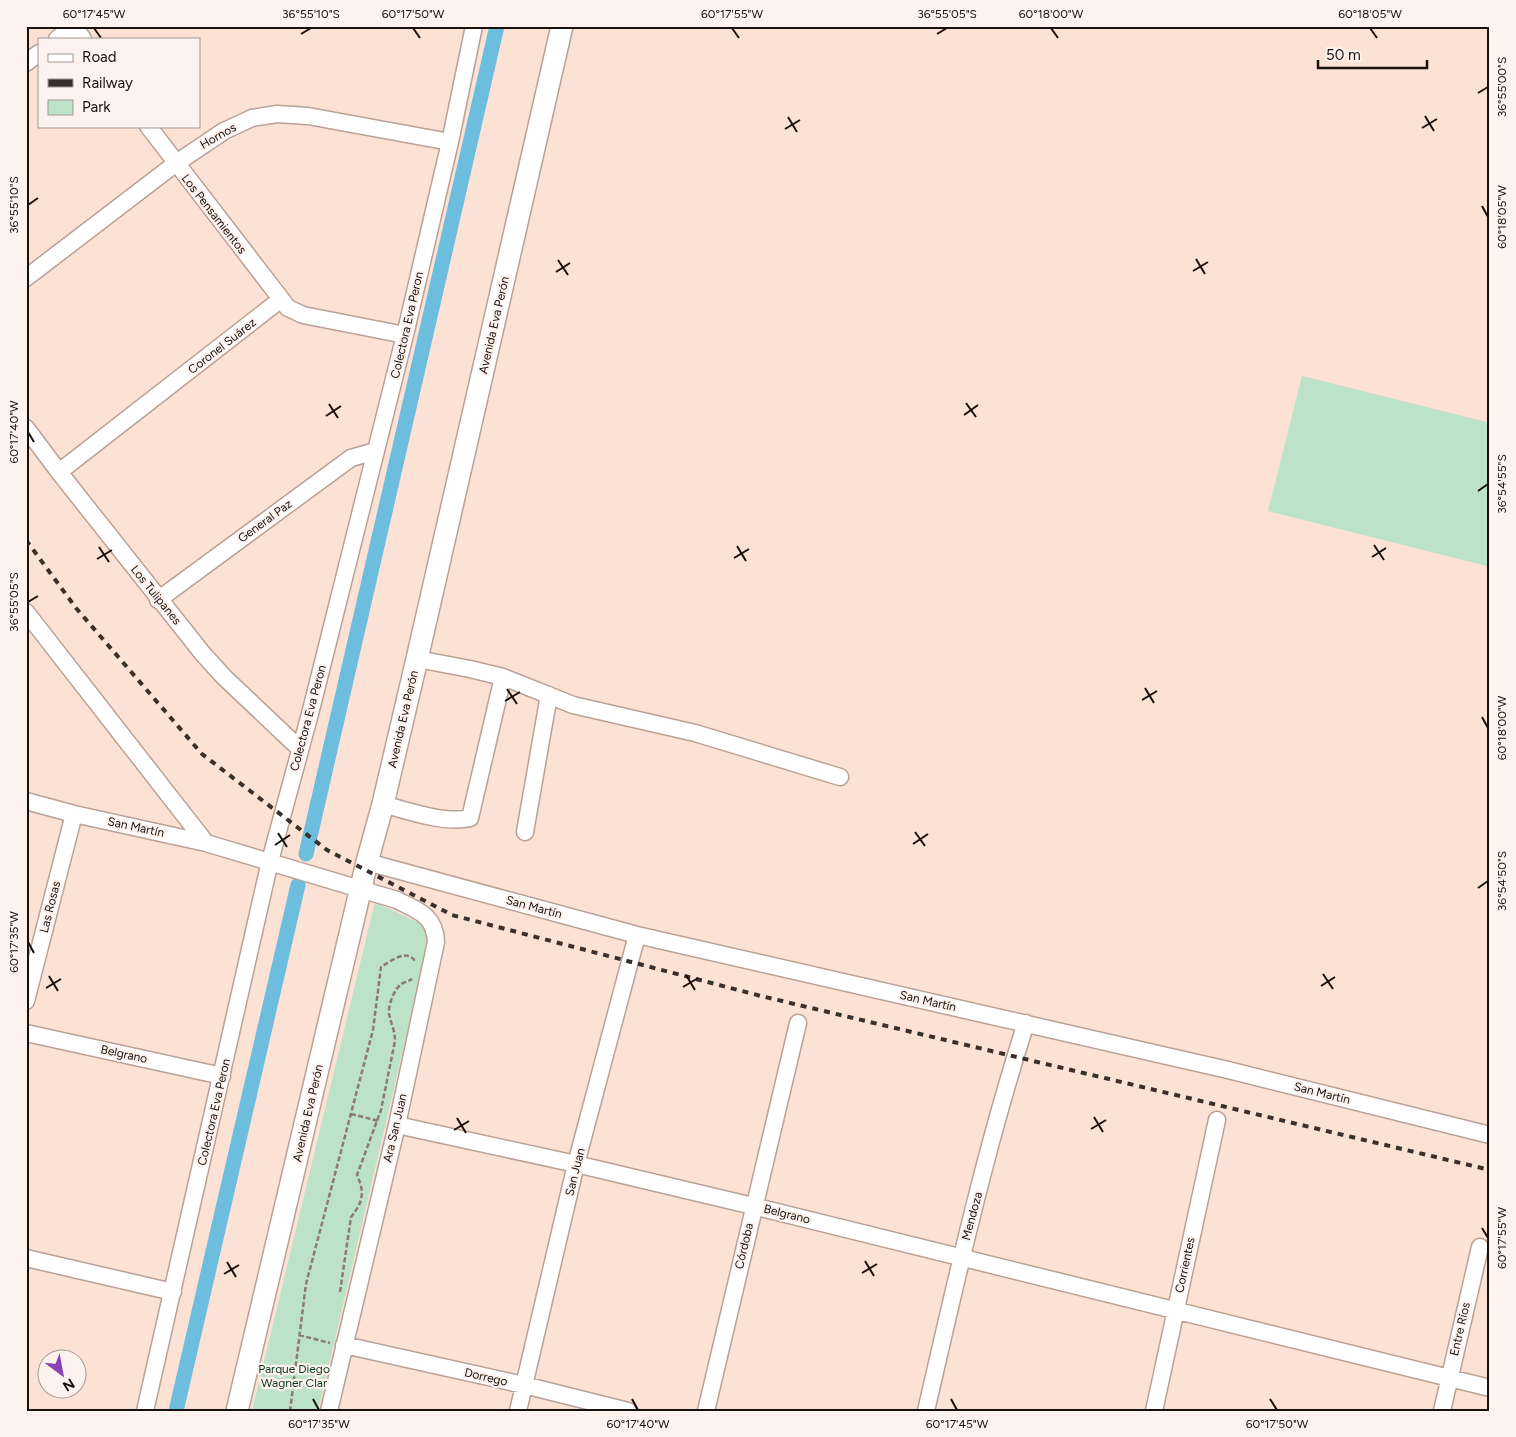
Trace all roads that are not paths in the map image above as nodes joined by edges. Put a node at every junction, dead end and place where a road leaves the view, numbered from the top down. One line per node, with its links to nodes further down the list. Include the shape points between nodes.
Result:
1 (74, 26): 4 (street); 5 (street)
2 (474, 26): 9 (street, Colectora Eva Peron)
3 (562, 26): 19 (main road, Avenida Eva Perón)
4 (58, 38)
5 (83, 38)
6 (38, 54): 7 (street)
7 (26, 63)
8 (149, 128): 10 (street, Los Pensamientos)
9 (450, 142): 10 (street, Hornos, via 308,116 277,114 252,118 224,131); 13 (street, Colectora Eva Peron)
10 (175, 164): 11 (street, Hornos); 12 (street, Los Pensamientos)
11 (26, 278)
12 (280, 300): 13 (street, via 303,315); 16 (street, Coronel Suárez)
13 (405, 335): 15 (street, Colectora Eva Peron)
14 (26, 428): 16 (street, Los Tulipanes)
15 (376, 451): 17 (street, General Paz, via 351,458); 22 (street, Colectora Eva Peron)
16 (59, 472): 17 (street, Los Tulipanes)
17 (158, 600): 22 (street, Los Tulipanes, via 224,677)
18 (26, 612): 28 (street)
19 (417, 659): 20 (street, via 470,668); 25 (main road, Avenida Eva Perón)
20 (502, 678): 21 (street); 25 (street, via 470,818 460,820 416,814)
21 (549, 695): 23 (street, via 573,705 695,733); 27 (street)
22 (300, 749): 29 (street, Colectora Eva Peron)
23 (840, 777)
24 (26, 802): 26 (street, San Martín)
25 (383, 804): 30 (main road, Avenida Eva Perón)
26 (74, 814): 28 (street, San Martín); 33 (street, Las Rosas)
27 (525, 832)
28 (206, 843): 29 (street, San Martín)
29 (270, 861): 31 (street, San Martín); 37 (street, Colectora Eva Peron)
30 (367, 862): 31 (main road, Avenida Eva Perón); 32 (street, San Martín)
31 (361, 889): 39 (street, Ara San Juan, via 422,912 435,930 436,942); 53 (main road, Avenida Eva Perón)
32 (637, 935): 34 (street, San Martín); 41 (street, San Juan)
33 (26, 1001)
34 (1026, 1023): 40 (street, San Martín); 45 (street, Mendoza)
35 (798, 1024): 42 (street, Córdoba)
36 (26, 1033): 37 (street, Belgrano)
37 (222, 1076): 46 (street, Colectora Eva Peron)
38 (1217, 1120): 47 (street, Corrientes)
39 (396, 1125): 41 (street, Belgrano); 48 (street, Ara San Juan)
40 (1490, 1135)
41 (576, 1164): 42 (street, Belgrano); 50 (street, San Juan)
42 (753, 1206): 45 (street, Belgrano); 57 (street, Córdoba)
43 (1480, 1247): 49 (street, Entre Ríos)
44 (26, 1258): 46 (street)
45 (961, 1258): 47 (street, Belgrano); 58 (street, Mendoza)
46 (173, 1292): 52 (street, Colectora Eva Peron)
47 (1176, 1310): 49 (street, Belgrano); 59 (street, Corrientes)
48 (336, 1341): 50 (street, Dorrego); 54 (street, Ara San Juan)
49 (1449, 1379): 51 (street, Belgrano); 60 (street, Entre Ríos)
50 (524, 1385): 55 (street, San Juan); 56 (street, Dorrego)
51 (1490, 1388)
52 (145, 1411)
53 (237, 1411)
54 (329, 1411)
55 (518, 1411)
56 (628, 1411)
57 (706, 1411)
58 (926, 1411)
59 (1154, 1411)
60 (1442, 1411)

